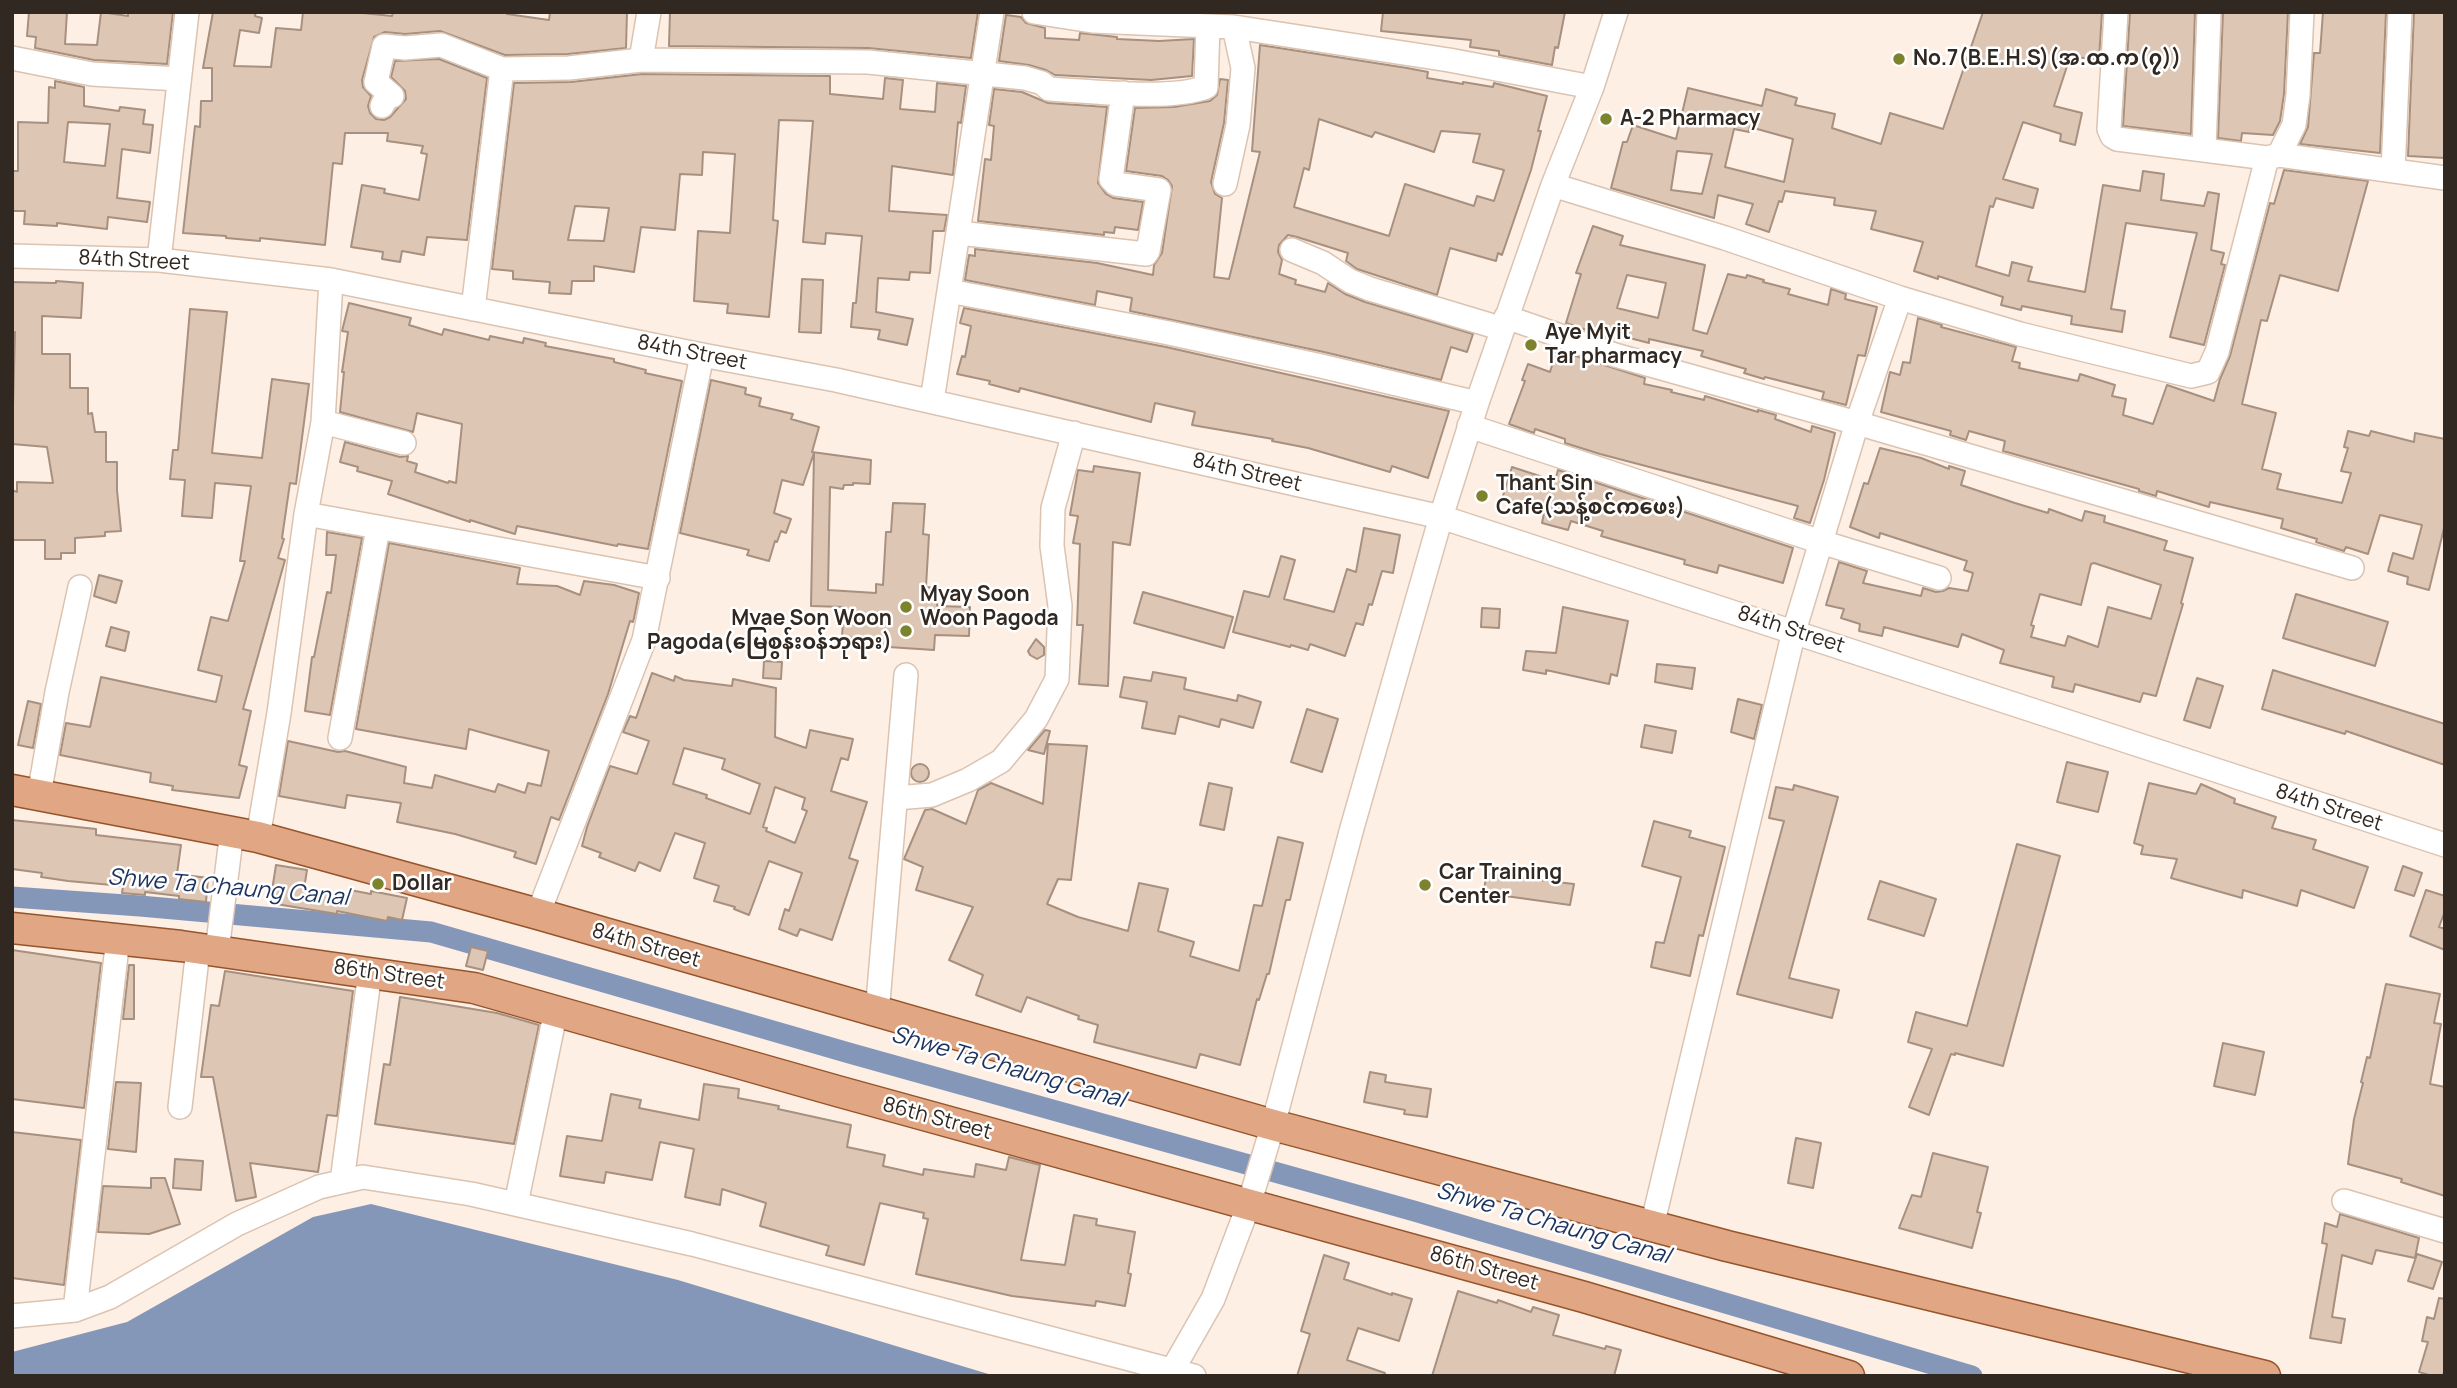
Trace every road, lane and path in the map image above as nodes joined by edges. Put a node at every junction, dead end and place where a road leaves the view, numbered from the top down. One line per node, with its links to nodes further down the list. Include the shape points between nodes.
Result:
1 (187, 12): 15 (street)
2 (649, 12): 12 (street)
3 (992, 12): 14 (street)
4 (1034, 12): 10 (street, via 1092,21)
5 (1616, 12): 16 (street)
6 (2116, 12): 19 (street, via 2112,136)
7 (2209, 12): 19 (street)
8 (2302, 12): 20 (street, via 2294,125)
9 (2400, 12): 21 (street)
10 (1219, 23): 16 (street); 17 (street, via 1206,87 1191,93); 23 (street, via 1243,68 1238,125)
11 (12, 58): 15 (street, via 92,74)
12 (641, 60): 13 (street); 14 (street, via 867,62)
13 (502, 69): 18 (street, via 440,45 384,46 376,82 393,96); 32 (street)
14 (981, 74): 17 (street, via 1025,78 1049,89); 25 (street)
15 (178, 79): 28 (street)
16 (1592, 87): 24 (street)
17 (1123, 93): 25 (street, via 1111,179 1115,184 1159,190 1146,254)
18 (382, 106)
19 (2204, 149): 20 (street)
20 (2273, 156): 21 (street); 31 (street, via 2208,372 2191,376 2020,334)
21 (2393, 171): 22 (street)
22 (2445, 178)
23 (1225, 184)
24 (1553, 185): 31 (street); 33 (street)
25 (959, 233): 30 (street)
26 (1292, 250): 33 (street, via 1370,289)
27 (12, 256): 28 (street, 84th Street)
28 (159, 260): 29 (street, 84th Street)
29 (331, 280): 32 (street, 84th Street); 37 (street)
30 (949, 291): 35 (street); 36 (street, via 1169,333)
31 (1900, 298): 38 (street)
32 (473, 309): 34 (street, 84th Street)
33 (1505, 323): 36 (street); 38 (street)
34 (702, 355): 35 (street, 84th Street); 47 (street)
35 (932, 401): 40 (street, 84th Street)
36 (1477, 403): 39 (street)
37 (323, 422): 41 (street); 42 (street)
38 (1857, 422): 45 (street); 46 (street)
39 (1469, 426): 43 (street); 45 (street)
40 (1074, 433): 43 (street, 84th Street); 54 (street, via 1054,508 1052,546 1060,606 1057,679 1036,719 1001,761 932,795)
41 (404, 443)
42 (306, 514): 44 (street); 55 (street, via 279,713)
43 (1441, 517): 50 (street, 84th Street); 65 (street)
44 (378, 528): 47 (street); 52 (street)
45 (1821, 542): 48 (street); 50 (street)
46 (2352, 568)
47 (658, 578): 57 (street, via 645,640)
48 (1939, 578)
49 (80, 587): 53 (street, via 57,692)
50 (1794, 631): 56 (street, 84th Street); 70 (street)
51 (906, 674): 54 (street)
52 (340, 737)
53 (26, 793): 55 (main road, 84th Street)
54 (895, 798): 63 (street)
55 (245, 834): 57 (main road, 84th Street); 59 (street)
56 (2445, 845)
57 (538, 914): 63 (main road, 84th Street)
58 (12, 928): 60 (main road, 86th Street)
59 (214, 934): 60 (main road, 86th Street); 61 (main road, 86th Street); 64 (street)
60 (118, 938): 72 (street)
61 (370, 972): 62 (main road, 86th Street, via 474,988); 66 (street)
62 (556, 1010): 68 (main road, 86th Street); 69 (street)
63 (877, 1013): 65 (main road, 84th Street)
64 (180, 1107)
65 (1273, 1128): 68 (street); 70 (main road, 84th Street)
66 (342, 1181): 69 (street, via 363,1177); 72 (street, via 319,1186 237,1224 110,1297)
67 (2344, 1201): 71 (street)
68 (1249, 1202): 74 (street); 75 (main road, 86th Street)
69 (516, 1204): 74 (street, via 692,1244)
70 (1652, 1226): 76 (main road, 84th Street)
71 (2445, 1231)
72 (75, 1310): 73 (street)
73 (12, 1316)
74 (1179, 1374)
75 (1849, 1376)
76 (2265, 1376)

